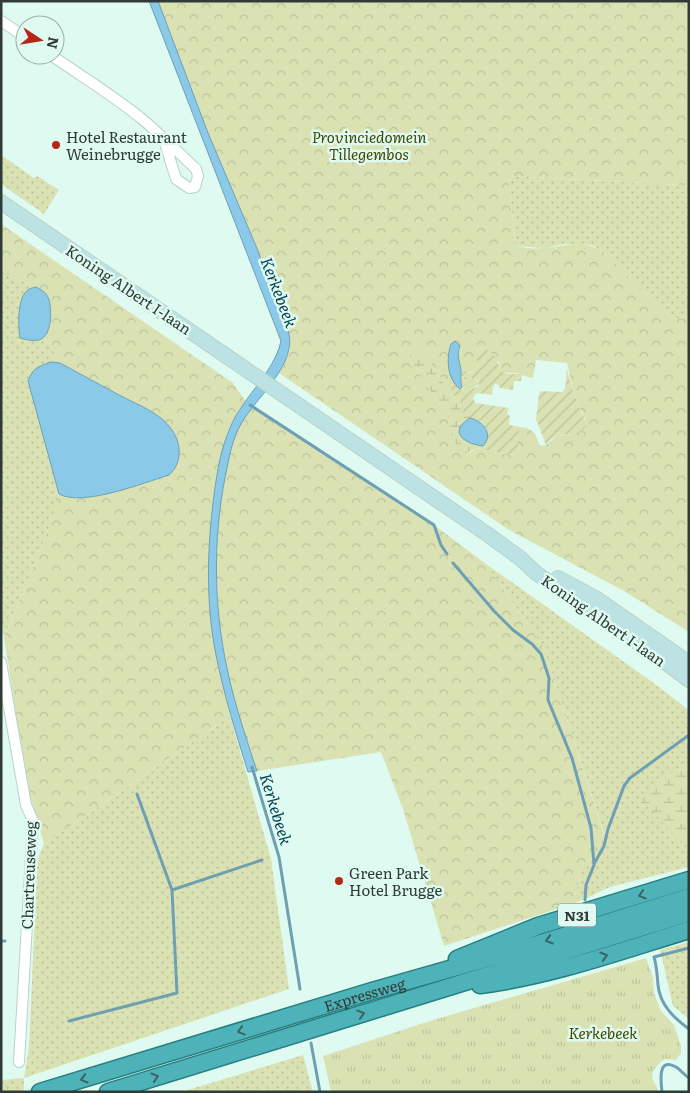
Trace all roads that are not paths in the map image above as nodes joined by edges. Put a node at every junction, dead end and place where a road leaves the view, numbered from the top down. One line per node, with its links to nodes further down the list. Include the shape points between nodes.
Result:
1 (1, 21): 2 (street)
2 (15, 30)
3 (65, 65): 4 (street, via 141,118)
4 (164, 140)
5 (1, 202): 6 (main road, Koning Albert I-laan)
6 (520, 558): 8 (main road, Koning Albert I-laan, via 597,599); 9 (main road, Koning Albert I-laan, via 536,573)
7 (1, 662): 16 (street, Chartreuseweg, via 26,805 32,821)
8 (689, 663)
9 (689, 680)
10 (689, 880): 14 (highway, N31, one-way to 14, via 538,926)
11 (689, 897): 14 (highway, Expressweg / N31, one-way to 14)
12 (689, 913): 15 (highway, Expressweg / N31)
13 (689, 930): 15 (highway, N31, one-way to 13, via 506,982 554,971)
14 (411, 979): 17 (highway, Expressweg / N31, one-way to 17)
15 (438, 991): 18 (highway, Expressweg / N31, one-way to 15)
16 (19, 1062)
17 (40, 1092)
18 (108, 1092)

